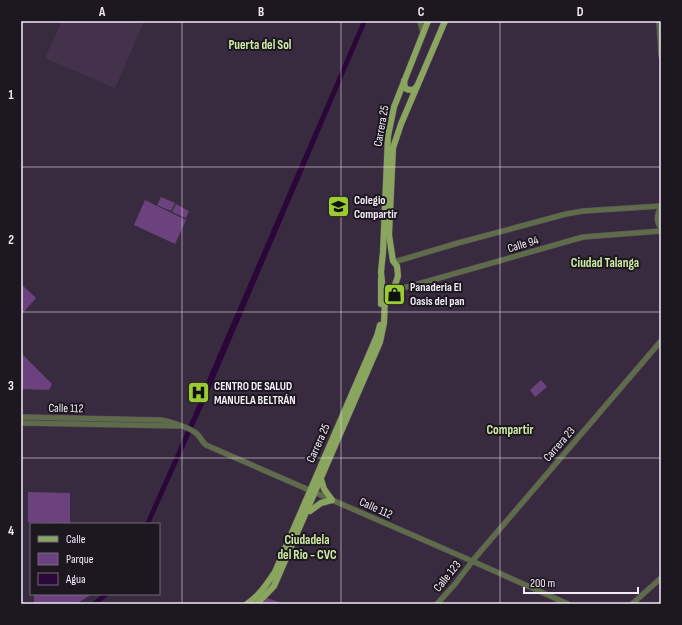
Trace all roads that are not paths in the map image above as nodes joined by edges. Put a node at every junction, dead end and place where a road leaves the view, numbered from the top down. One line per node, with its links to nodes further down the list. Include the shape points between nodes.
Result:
1 (420, 21): 5 (street)
2 (428, 21): 5 (main road, Carrera 25)
3 (445, 21): 8 (main road, Carrera 25)
4 (658, 21): 6 (street)
5 (423, 33): 7 (main road, Carrera 25)
6 (661, 55)
7 (404, 80): 8 (main road, via 404,86 409,90 416,89); 12 (main road, Carrera 25, via 394,107 388,141)
8 (418, 85): 11 (main road, Carrera 25, via 393,148 389,235)
9 (661, 207): 10 (street, via 657,218); 11 (street, Calle 94, via 566,214)
10 (661, 230): 14 (street, Calle 94, via 583,237 403,288)
11 (393, 261): 12 (main road, via 388,260); 14 (main road, via 398,274)
12 (382, 265): 13 (main road)
13 (381, 279): 14 (main road, via 384,286); 20 (main road, Carrera 25, via 381,311 377,336)
14 (392, 288): 19 (main road, Carrera 25, via 384,299 384,323 380,342)
15 (661, 341): 23 (street, Carrera 23)
16 (21, 417): 18 (street, Calle 112, via 161,420 174,422)
17 (21, 423): 18 (street, Calle 112)
18 (182, 427): 20 (street, Calle 112, via 197,433 206,445)
19 (321, 479): 20 (main road, Carrera 25); 21 (main road)
20 (312, 492): 21 (street, Calle 112); 22 (main road, Carrera 25); 25 (main road, Carrera 25, via 275,572 260,593)
21 (332, 500): 22 (main road, via 320,503); 23 (street, Calle 112)
22 (306, 515): 26 (main road, Carrera 25, via 274,586)
23 (472, 561): 27 (street, Calle 123); 28 (street, Calle 112)
24 (661, 578): 29 (street)
25 (247, 604)
26 (257, 604)
27 (437, 604)
28 (568, 604)
29 (632, 604)

